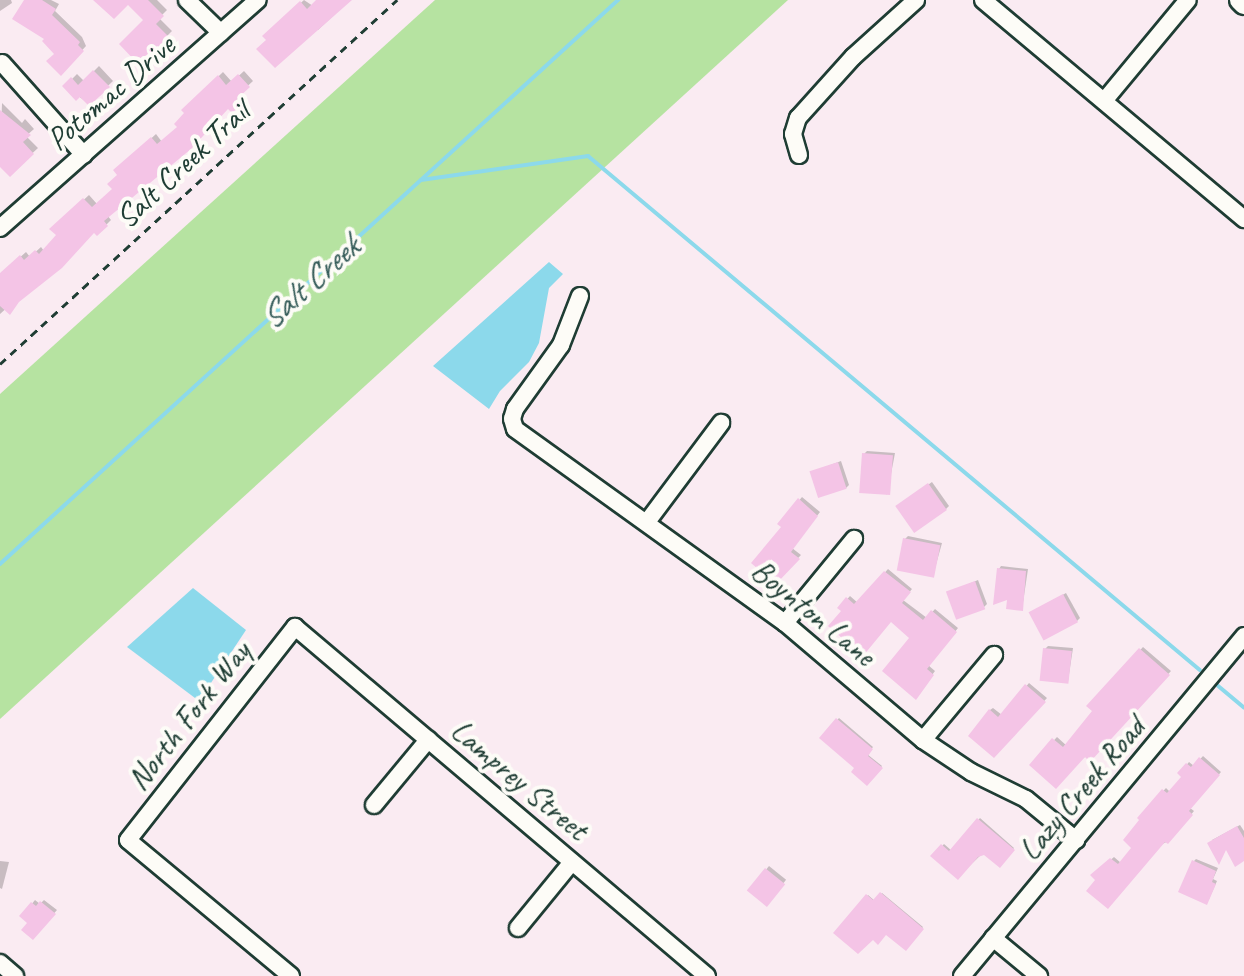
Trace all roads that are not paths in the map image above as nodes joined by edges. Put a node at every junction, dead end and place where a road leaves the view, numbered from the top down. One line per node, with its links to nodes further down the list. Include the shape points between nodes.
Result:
1 (187, 0): 6 (street)
2 (258, 0): 6 (street, Potomac Drive)
3 (916, 0): 10 (street, via 853,57 798,118 793,134)
4 (983, 0): 8 (street)
5 (1188, 0): 8 (street)
6 (221, 33): 9 (street, Potomac Drive)
7 (2, 63): 9 (street)
8 (1104, 101): 11 (street)
9 (84, 155): 12 (street, Potomac Drive)
10 (799, 155)
11 (1244, 219)
12 (0, 228)
13 (580, 296): 15 (street, Boynton Lane, via 561,345 512,419 515,429)
14 (721, 423): 15 (street)
15 (647, 522): 17 (street, Boynton Lane)
16 (854, 539): 17 (street)
17 (785, 623): 22 (street, Boynton Lane)
18 (295, 627): 21 (street, Lamprey Street); 30 (street, North Fork Way, via 128,840)
19 (1244, 636): 24 (street, Lazy Creek Road)
20 (994, 655): 22 (street)
21 (428, 740): 23 (street); 25 (street, Lamprey Street)
22 (923, 740): 24 (street, Boynton Lane, via 1026,799)
23 (374, 805)
24 (1076, 840): 27 (street, Lazy Creek Road)
25 (572, 862): 26 (street); 31 (street, Lamprey Street)
26 (518, 928)
27 (993, 938): 32 (street, Lazy Creek Road); 33 (street)
28 (0, 963): 29 (street)
29 (15, 976)
30 (291, 976)
31 (707, 976)
32 (962, 976)
33 (1039, 976)

